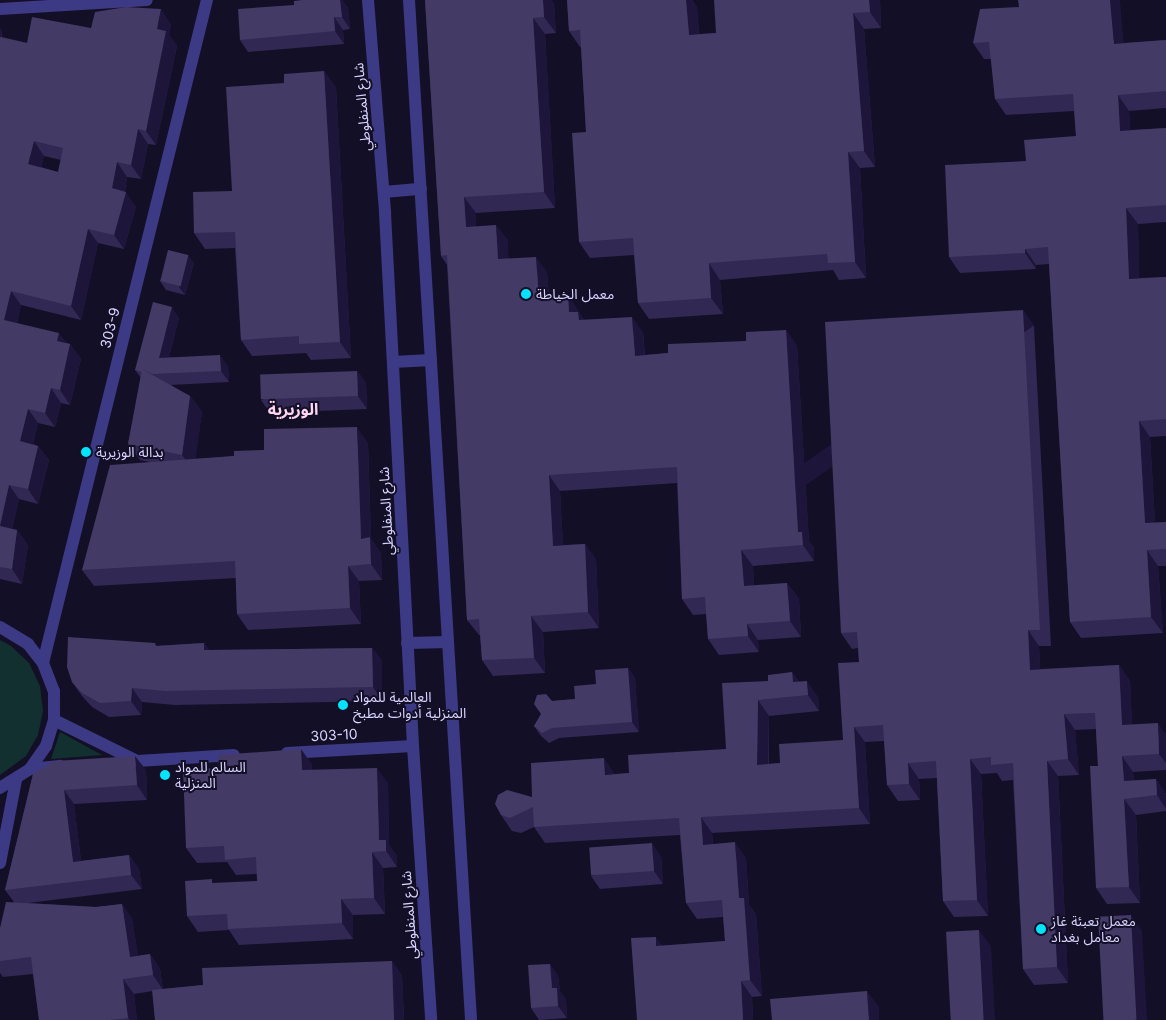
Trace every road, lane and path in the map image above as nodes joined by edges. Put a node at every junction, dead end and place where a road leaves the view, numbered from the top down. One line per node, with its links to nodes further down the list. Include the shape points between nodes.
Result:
1 (145, 0): 5 (street)
2 (207, 0): 13 (street, 303-9)
3 (368, 0): 7 (street, شارع المنفلوطي)
4 (409, 0): 6 (street)
5 (0, 8)
6 (421, 189): 7 (street); 8 (street)
7 (384, 192): 9 (street, شارع المنفلوطي)
8 (431, 360): 9 (street); 11 (street)
9 (393, 362): 12 (street, شارع المنفلوطي)
10 (0, 627): 13 (street, via 28,644)
11 (448, 642): 12 (street); 26 (street)
12 (407, 643): 15 (street, شارع المنفلوطي)
13 (43, 663): 14 (street, via 54,691)
14 (54, 720): 18 (street); 21 (street, via 46,746)
15 (413, 746): 16 (street, 303-10); 25 (street, شارع المنفلوطي)
16 (275, 753)
17 (245, 755): 18 (street)
18 (137, 761): 19 (street)
19 (108, 763)
20 (69, 766): 21 (street)
21 (30, 768): 22 (street)
22 (16, 780): 23 (street); 24 (street)
23 (0, 788)
24 (0, 863)
25 (431, 1020)
26 (471, 1020)

